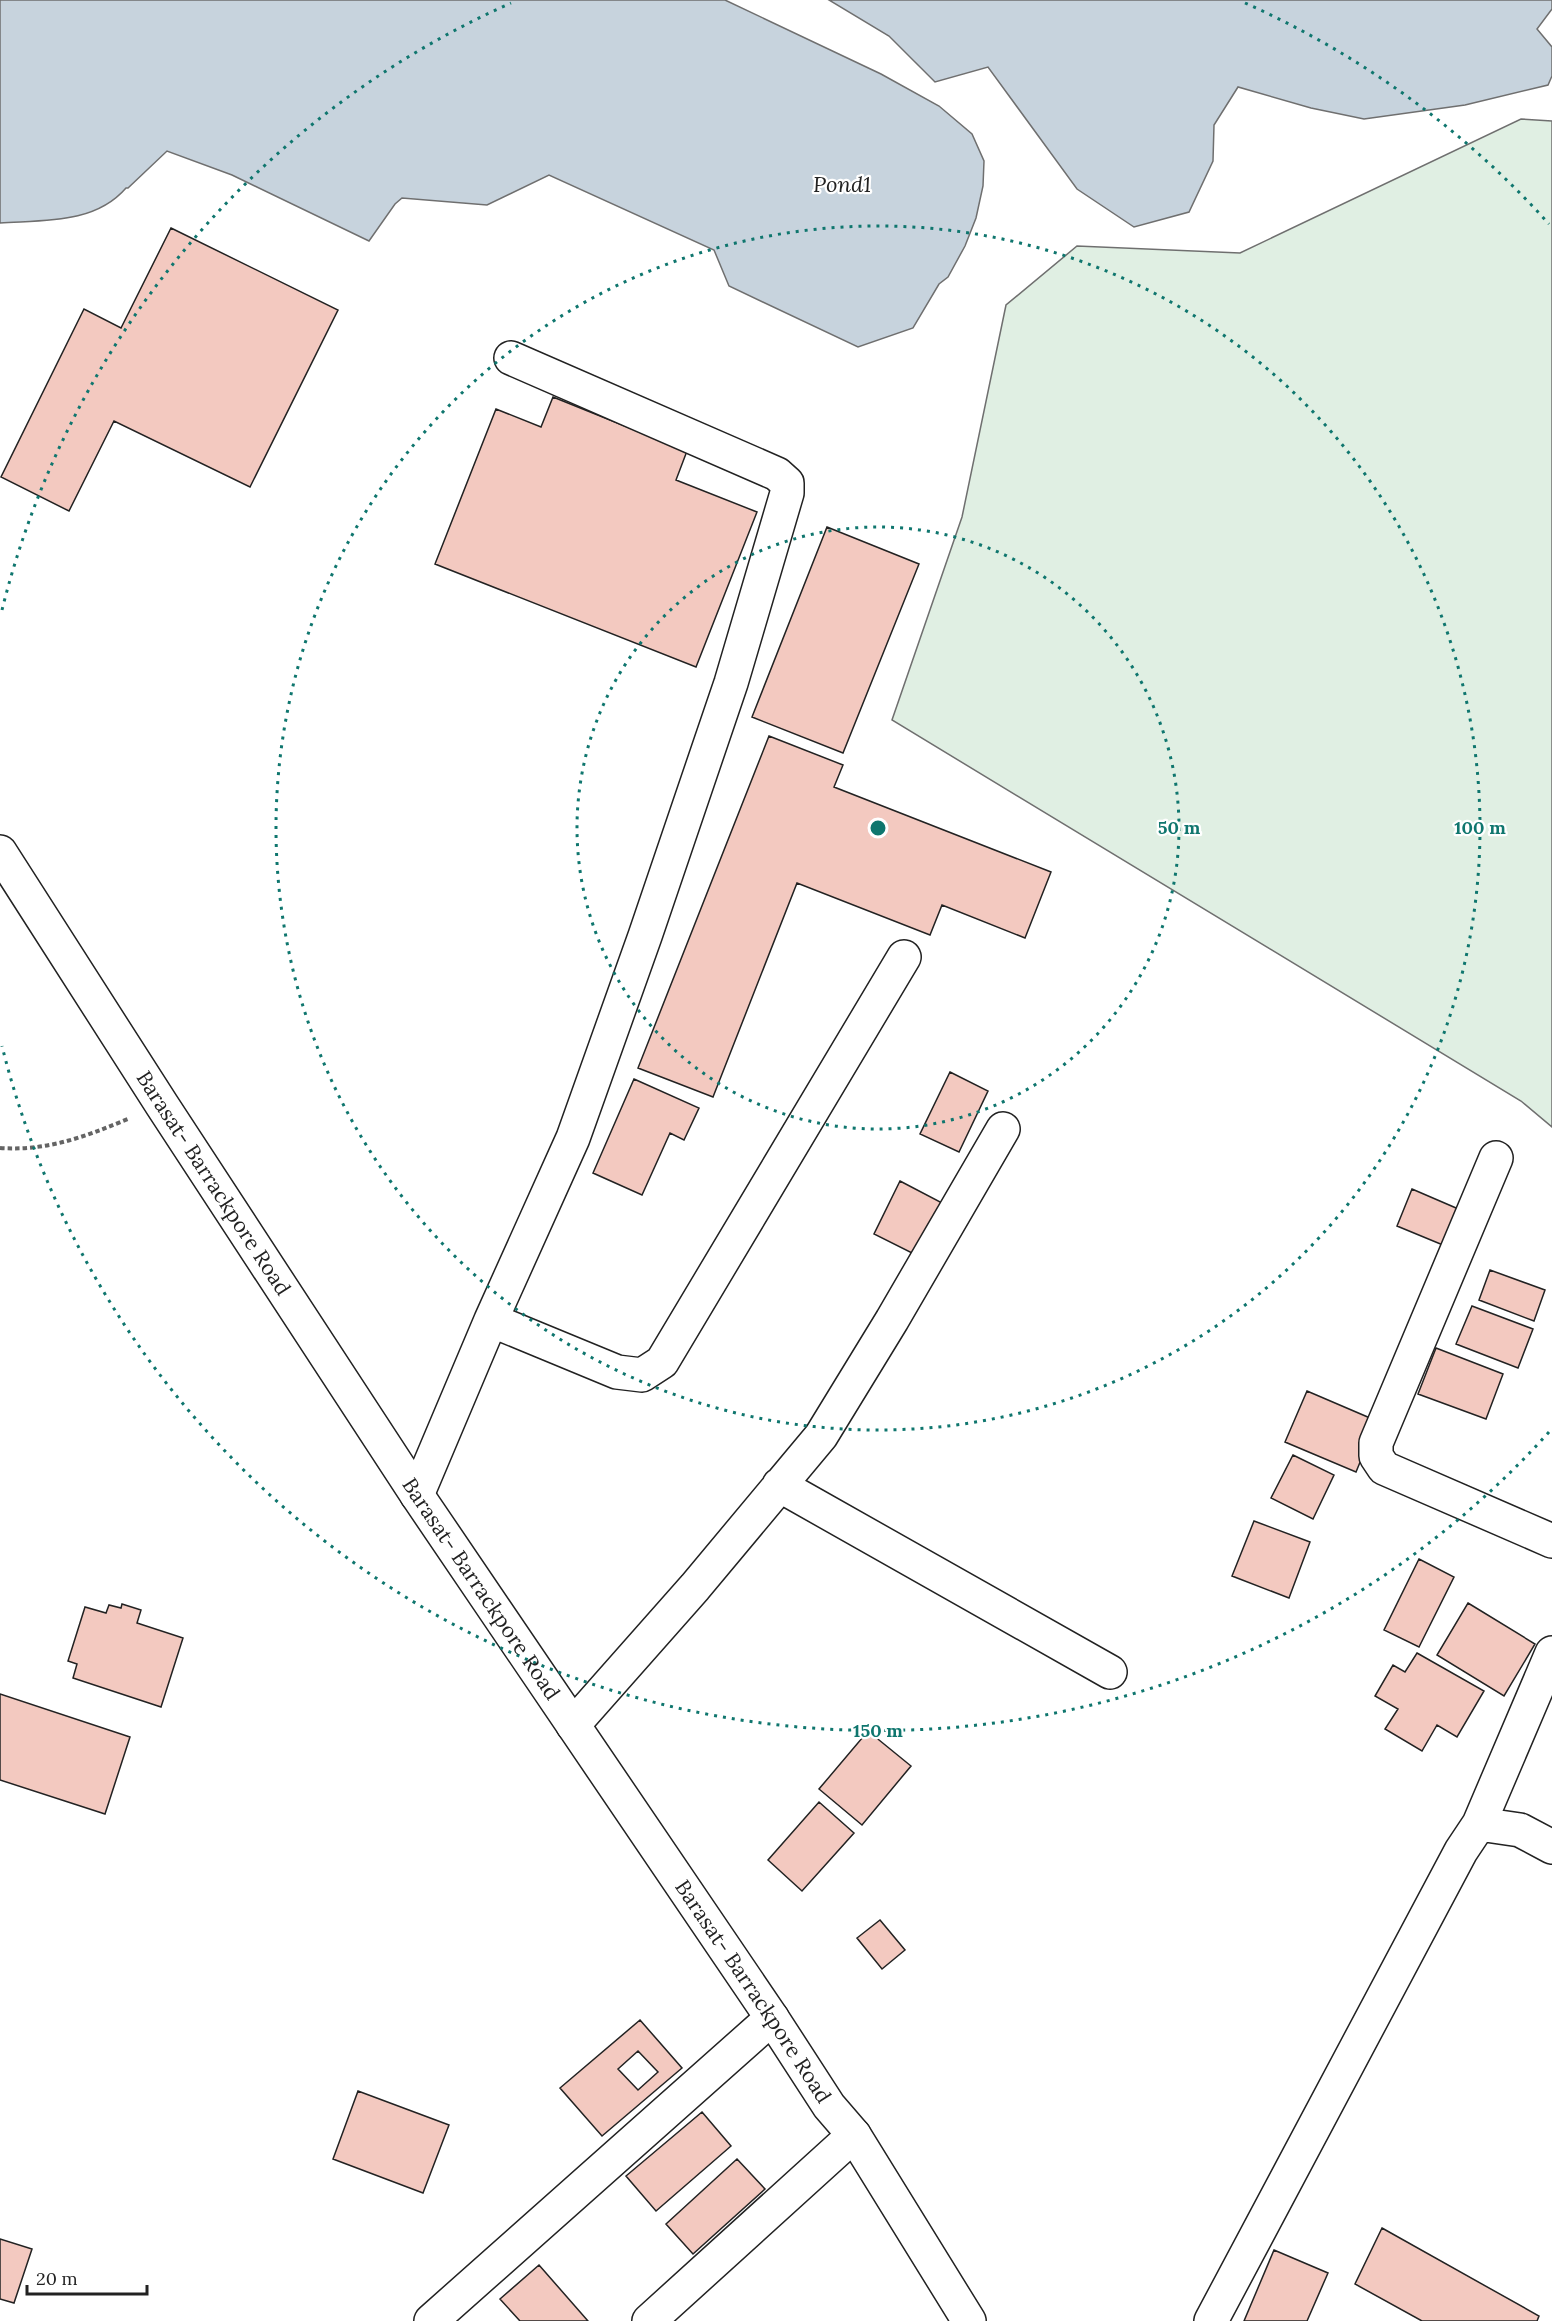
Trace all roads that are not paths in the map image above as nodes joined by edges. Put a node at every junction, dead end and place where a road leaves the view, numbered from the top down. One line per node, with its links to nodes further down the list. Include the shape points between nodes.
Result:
1 (512, 358): 6 (street, via 777,474 788,488 731,683 638,958 573,1138)
2 (0, 852): 8 (street, Barasat- Barrackpore Road)
3 (904, 957): 6 (street, via 662,1362 642,1375 617,1372)
4 (1003, 1129): 7 (street, via 821,1436)
5 (1496, 1158): 9 (street, via 1376,1443 1376,1456 1384,1468)
6 (491, 1320): 8 (street)
7 (779, 1485): 11 (street); 12 (street)
8 (417, 1495): 12 (street, Barasat- Barrackpore Road)
9 (1552, 1541)
10 (1552, 1653): 13 (street)
11 (1110, 1672)
12 (573, 1725): 15 (street, Barasat- Barrackpore Road)
13 (1479, 1824): 14 (street, via 1520,1830); 20 (street)
14 (1552, 1847)
15 (772, 2018): 16 (street, Barasat- Barrackpore Road, via 829,2106); 17 (street)
16 (854, 2136): 18 (street); 19 (street, Barasat- Barrackpore Road)
17 (431, 2321)
18 (650, 2321)
19 (969, 2321)
20 (1211, 2321)

